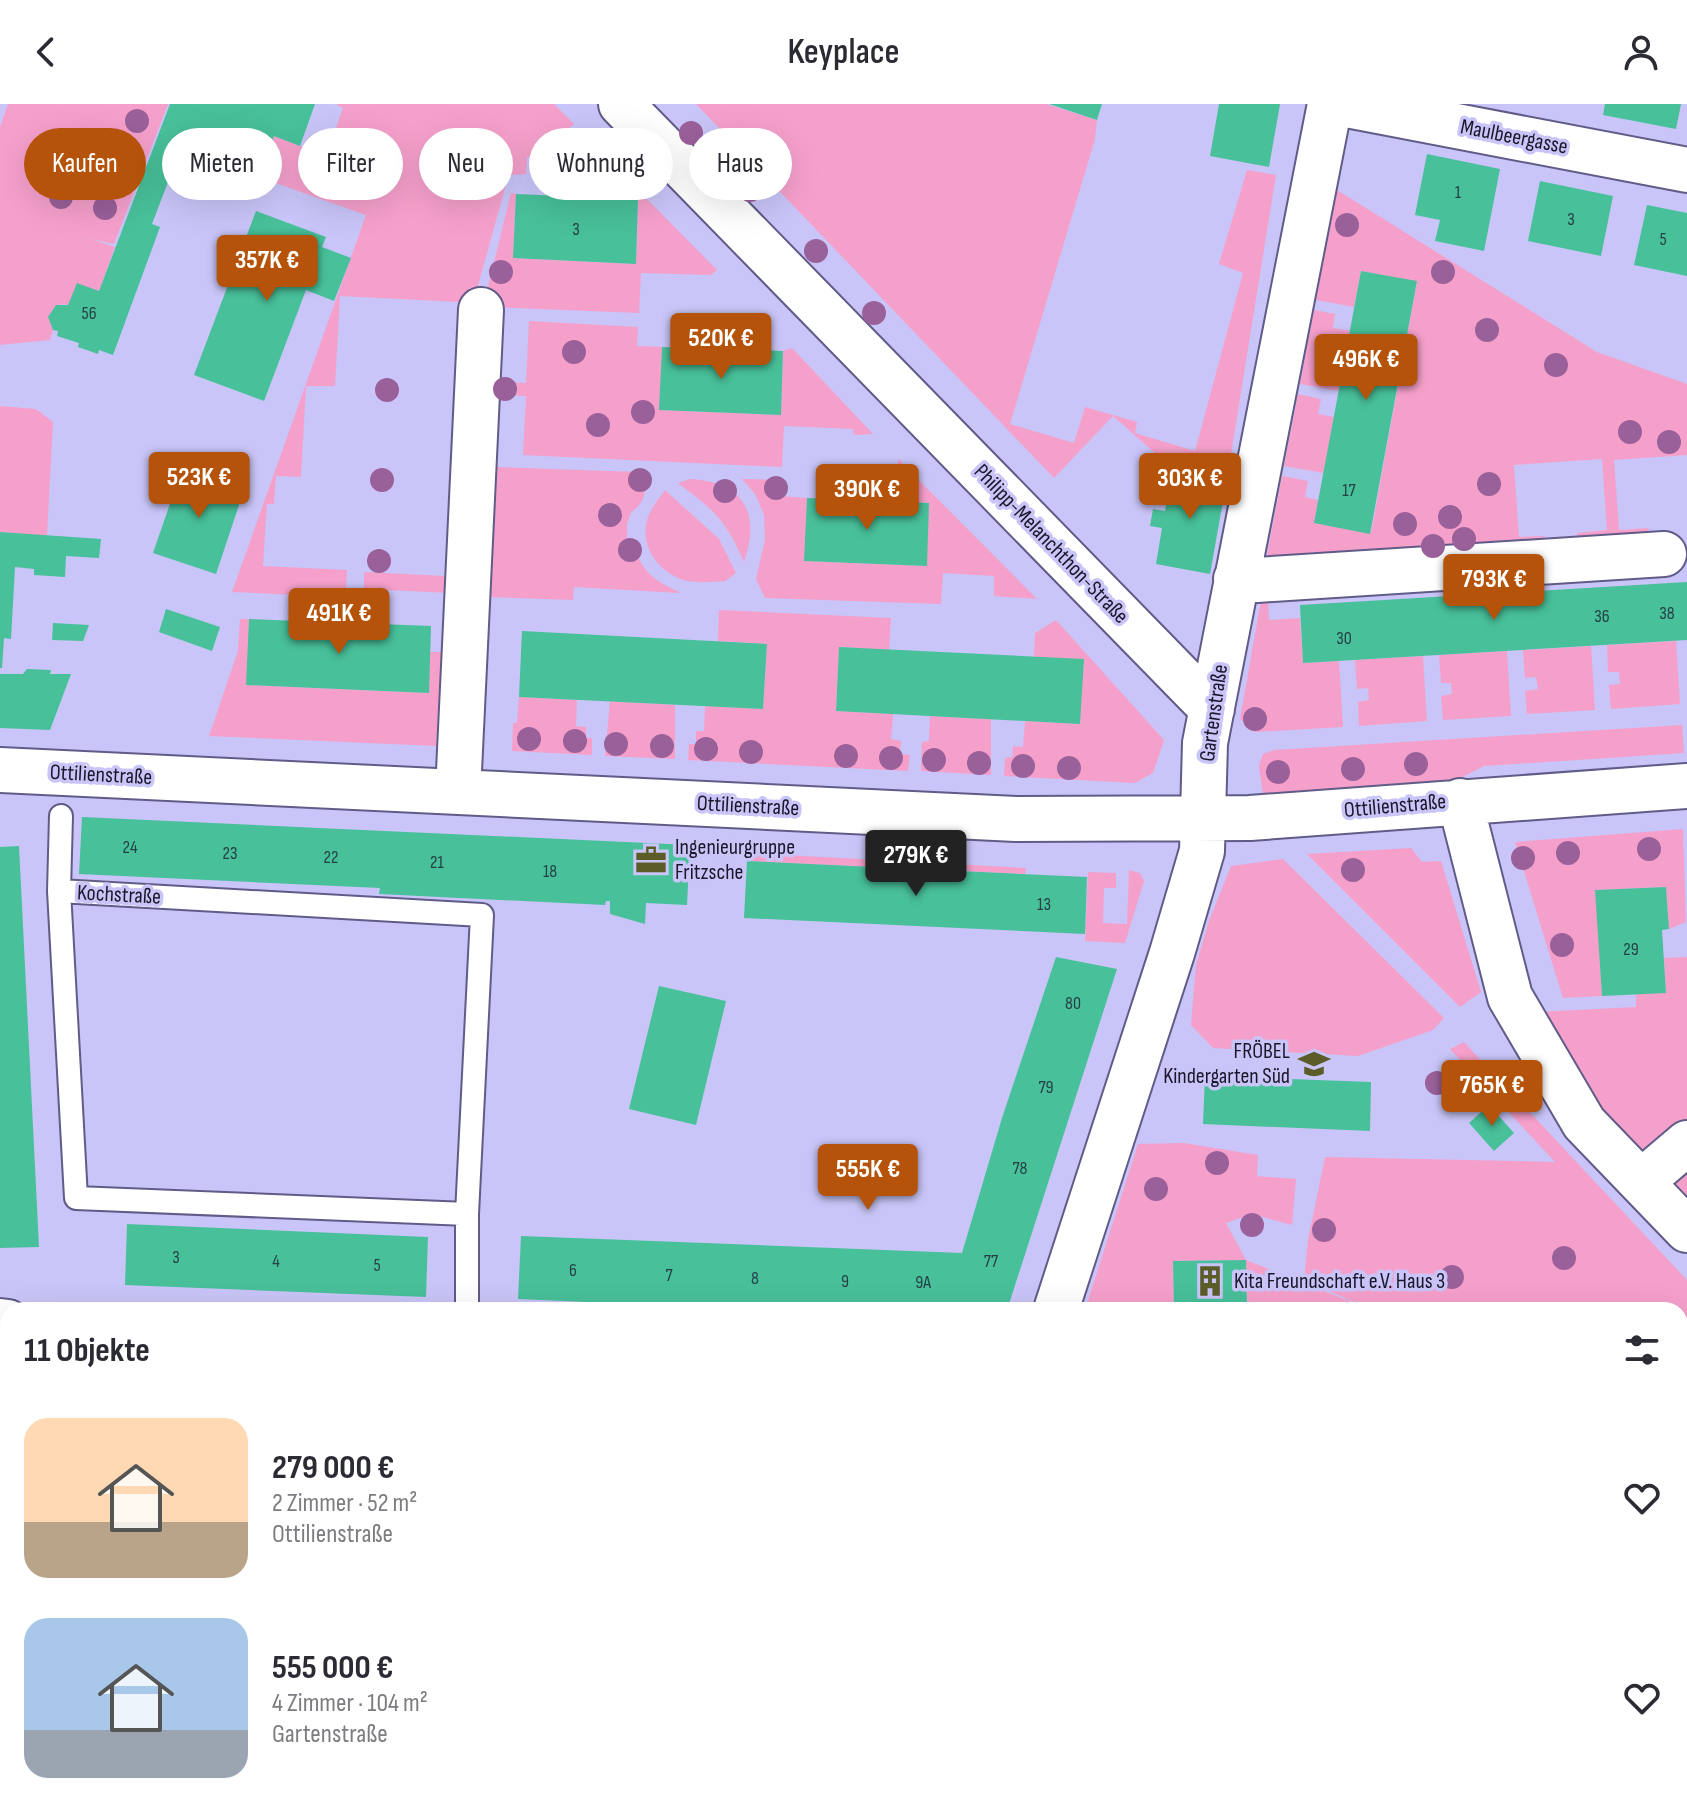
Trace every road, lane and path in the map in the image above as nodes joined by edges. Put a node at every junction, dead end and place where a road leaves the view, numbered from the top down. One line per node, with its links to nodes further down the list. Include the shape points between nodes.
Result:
1 (621, 104): 8 (street, Philipp-Melanchthon-Straße)
2 (1330, 104): 7 (street, Gartenstraße)
3 (1341, 104): 4 (street, Maulbeergasse)
4 (1687, 170)
5 (481, 310): 11 (street)
6 (1664, 554): 7 (street)
7 (1236, 579): 8 (street, Gartenstraße)
8 (1212, 709): 14 (street, Gartenstraße, via 1205,743)
9 (0, 770): 11 (street, Ottilienstraße)
10 (1687, 786): 12 (street, Ottilienstraße)
11 (458, 792): 14 (street, Ottilienstraße, via 1016,819)
12 (1460, 801): 14 (street, Ottilienstraße); 17 (street, via 1510,997 1584,1123)
13 (61, 816): 15 (lane)
14 (1204, 818): 21 (street, Gartenstraße, via 1202,851 1172,953)
15 (59, 891): 18 (lane, Kochstraße, via 76,1198); 18 (lane, Kochstraße, via 482,915)
16 (1687, 1143): 17 (street)
17 (1641, 1182): 19 (street)
18 (467, 1214): 20 (lane, Kochstraße)
19 (1687, 1230)
20 (467, 1302)
21 (1059, 1302)

